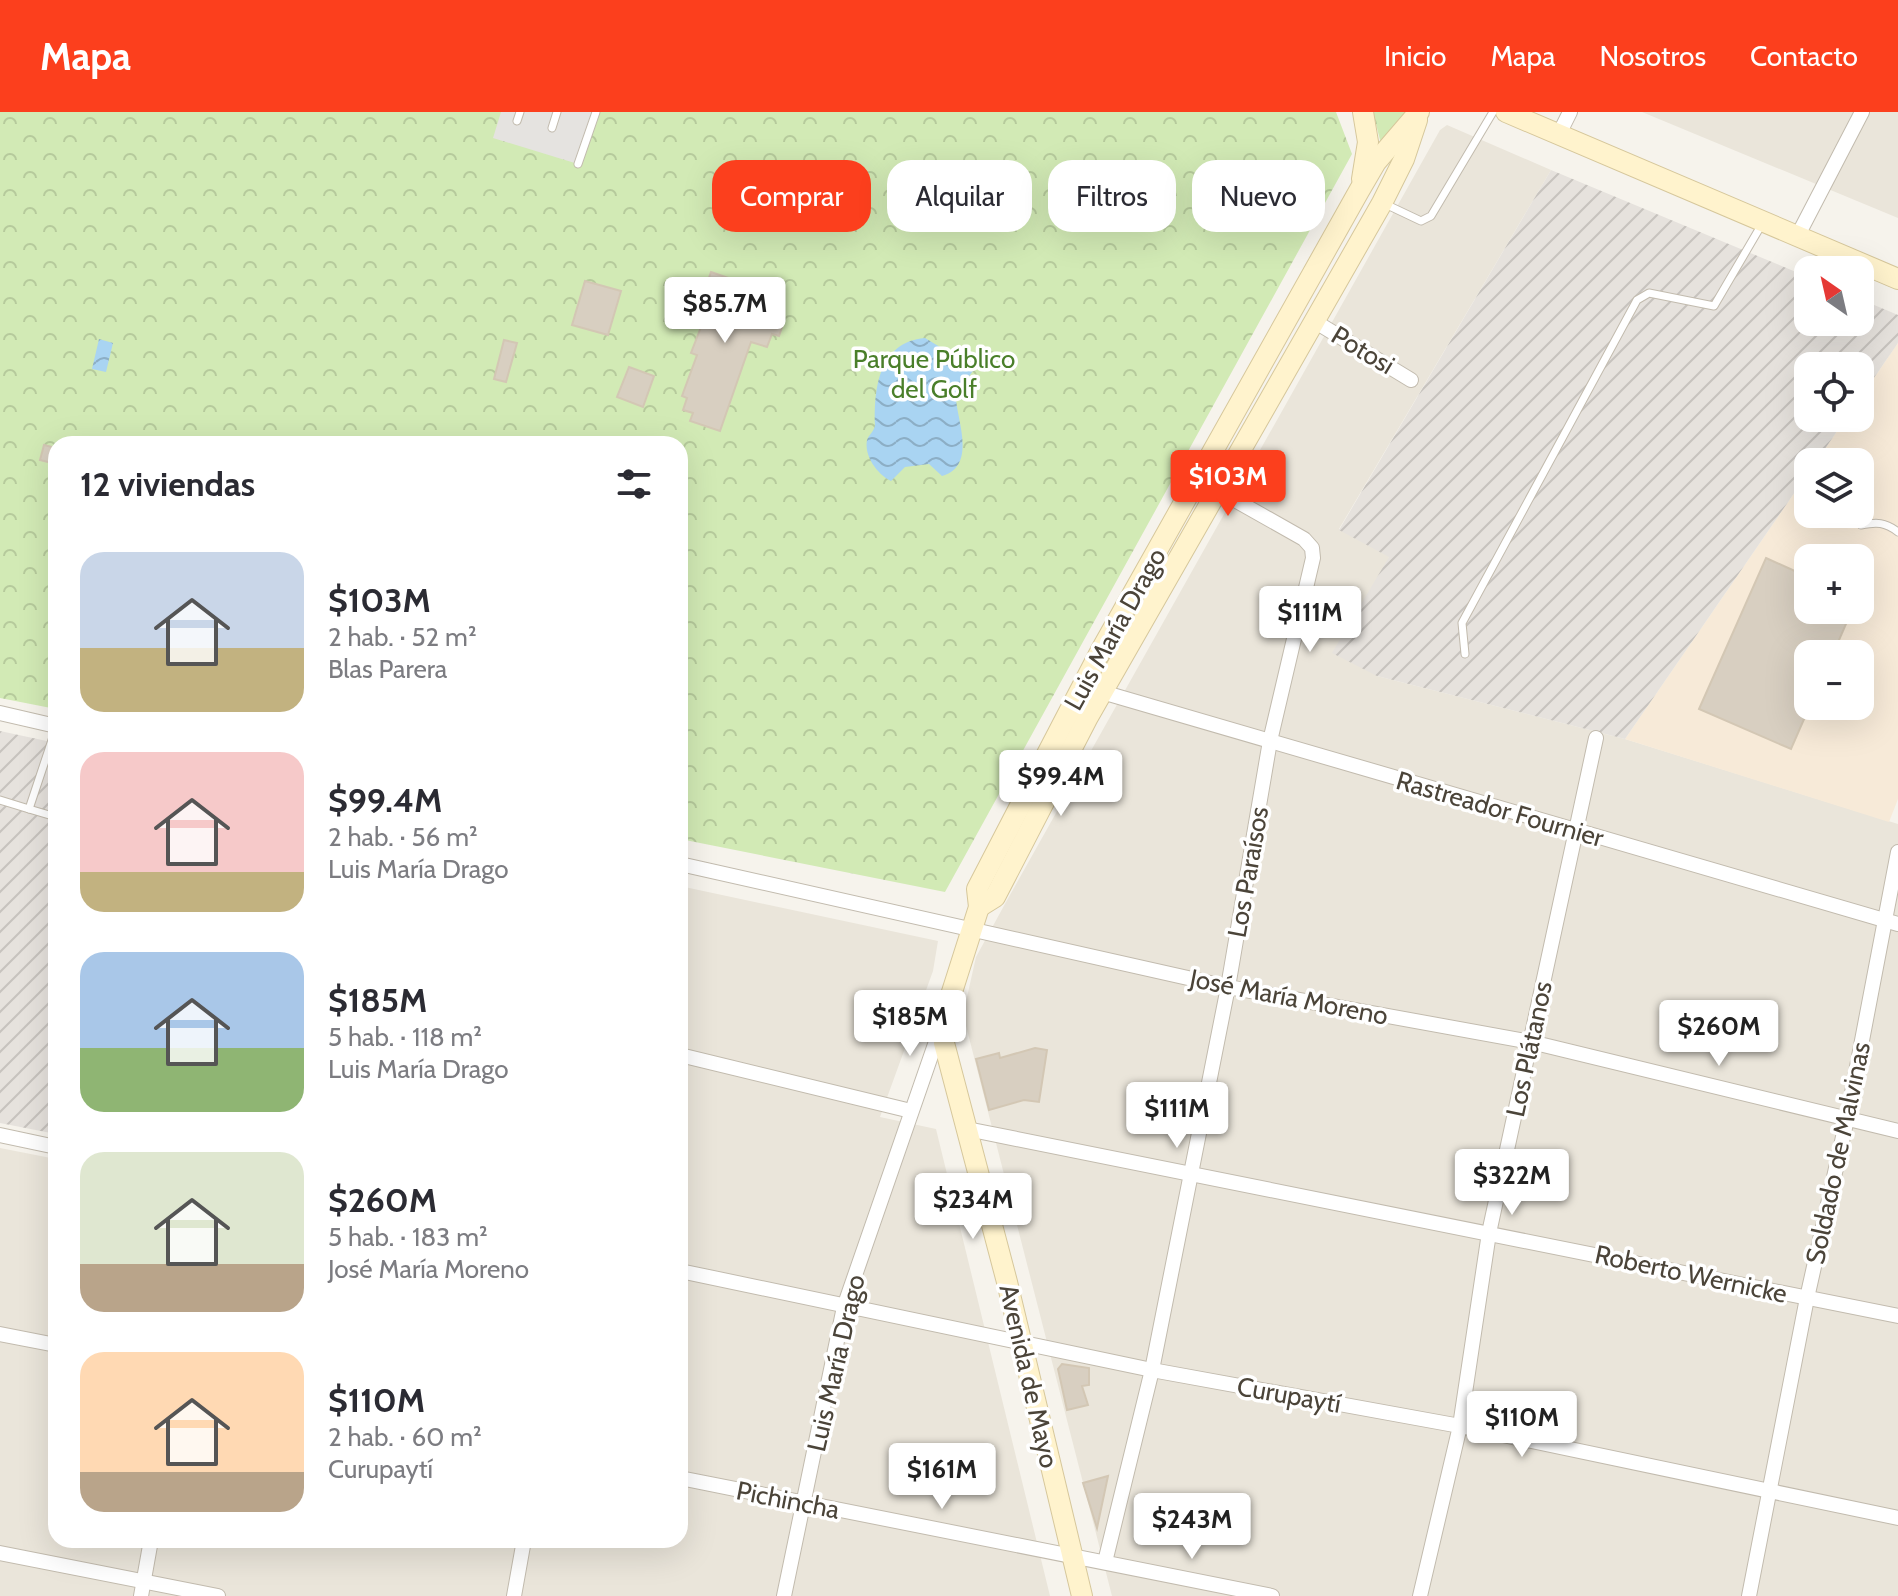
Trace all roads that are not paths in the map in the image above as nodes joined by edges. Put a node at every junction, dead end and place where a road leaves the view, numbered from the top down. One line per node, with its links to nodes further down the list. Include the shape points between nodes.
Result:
1 (520, 112): 10 (lane)
2 (557, 112): 11 (lane)
3 (596, 112): 13 (lane)
4 (1363, 112): 14 (main road, via 1368,142)
5 (1419, 112): 14 (main road, Luis María Drago, via 1376,162); 15 (main road, Luis María Drago)
6 (1493, 112): 15 (lane, via 1431,216 1421,221)
7 (1506, 112): 12 (main road)
8 (1570, 112): 12 (street)
9 (1862, 112): 17 (street)
10 (517, 121)
11 (552, 128)
12 (1559, 134): 16 (main road)
13 (578, 164)
14 (1359, 191): 37 (main road, Luis María Drago, via 1100,652 977,889)
15 (1382, 203): 19 (main road, Luis María Drago)
16 (1763, 222): 17 (main road); 24 (lane, via 1714,306 1649,293 1637,300 1462,623)
17 (1797, 237): 18 (main road)
18 (1898, 279)
19 (1314, 321): 20 (street, Potosi); 21 (main road, Luis María Drago)
20 (1411, 380)
21 (1219, 491): 25 (main road, Luis María Drago); 29 (street, Los Paraísos, via 1312,548)
22 (1874, 525): 23 (lane, via 1888,524)
23 (1898, 532)
24 (1465, 654)
25 (1102, 692): 29 (street, Rastreador Fournier); 37 (main road, Luis María Drago, via 995,897)
26 (0, 713): 27 (street)
27 (48, 725)
28 (1596, 738): 34 (street, Los Plátanos)
29 (1270, 741): 34 (street, Rastreador Fournier); 40 (street, Los Paraísos)
30 (48, 751): 32 (lane)
31 (0, 800): 32 (lane)
32 (29, 809): 33 (lane)
33 (48, 815)
34 (1574, 831): 38 (street, Rastreador Fournier); 42 (street, Los Plátanos)
35 (1898, 852): 38 (street, Soldado de Malvinas)
36 (688, 866): 39 (street, José María Moreno)
37 (979, 907): 39 (main road, Luis María Drago)
38 (1891, 922): 45 (street, Soldado de Malvinas)
39 (970, 928): 40 (street, José María Moreno); 41 (main road, Luis María Drago)
40 (1228, 987): 42 (street, José María Moreno); 50 (street, Los Paraísos)
41 (944, 1017): 44 (street, Luis María Drago); 46 (main road, Avenida de Mayo, via 944,1043)
42 (1531, 1042): 45 (street, José María Moreno); 51 (street, Los Plátanos)
43 (688, 1057): 44 (street)
44 (911, 1111): 54 (street, Luis María Drago)
45 (1847, 1119): 47 (street, José María Moreno); 53 (street, Soldado de Malvinas)
46 (967, 1129): 50 (street, Roberto Wernicke); 57 (main road, Avenida de Mayo)
47 (1898, 1131)
48 (0, 1135): 49 (street)
49 (48, 1145)
50 (1192, 1174): 51 (street, Roberto Wernicke); 59 (street, Los Paraísos)
51 (1489, 1233): 53 (street, Roberto Wernicke); 60 (street, Los Plátanos)
52 (688, 1273): 54 (street, Curupaytí)
53 (1807, 1298): 55 (street, Roberto Wernicke); 62 (street, Soldado de Malvinas)
54 (844, 1307): 57 (street, Curupaytí); 63 (street, Luis María Drago)
55 (1898, 1316)
56 (0, 1334): 58 (street)
57 (1021, 1342): 59 (street, Curupaytí); 68 (main road, Avenida de Mayo)
58 (48, 1343)
59 (1152, 1370): 60 (street, Curupaytí); 69 (street, Los Paraísos)
60 (1460, 1426): 62 (street, Curupaytí); 76 (street, Los Plátanos)
61 (688, 1480): 63 (street, Pichincha)
62 (1767, 1492): 64 (street, Curupaytí); 77 (street, Soldado de Malvinas)
63 (805, 1503): 68 (street, Pichincha); 73 (street, Luis María Drago)
64 (1898, 1518)
65 (150, 1548): 70 (street)
66 (523, 1548): 72 (street)
67 (0, 1553): 70 (street)
68 (1072, 1556): 69 (street, Pichincha); 74 (main road, Avenida de Mayo)
69 (1105, 1562): 75 (street, Pichincha)
70 (142, 1588): 71 (street)
71 (218, 1596)
72 (514, 1596)
73 (784, 1596)
74 (1082, 1596)
75 (1272, 1596)
76 (1420, 1596)
77 (1749, 1596)

